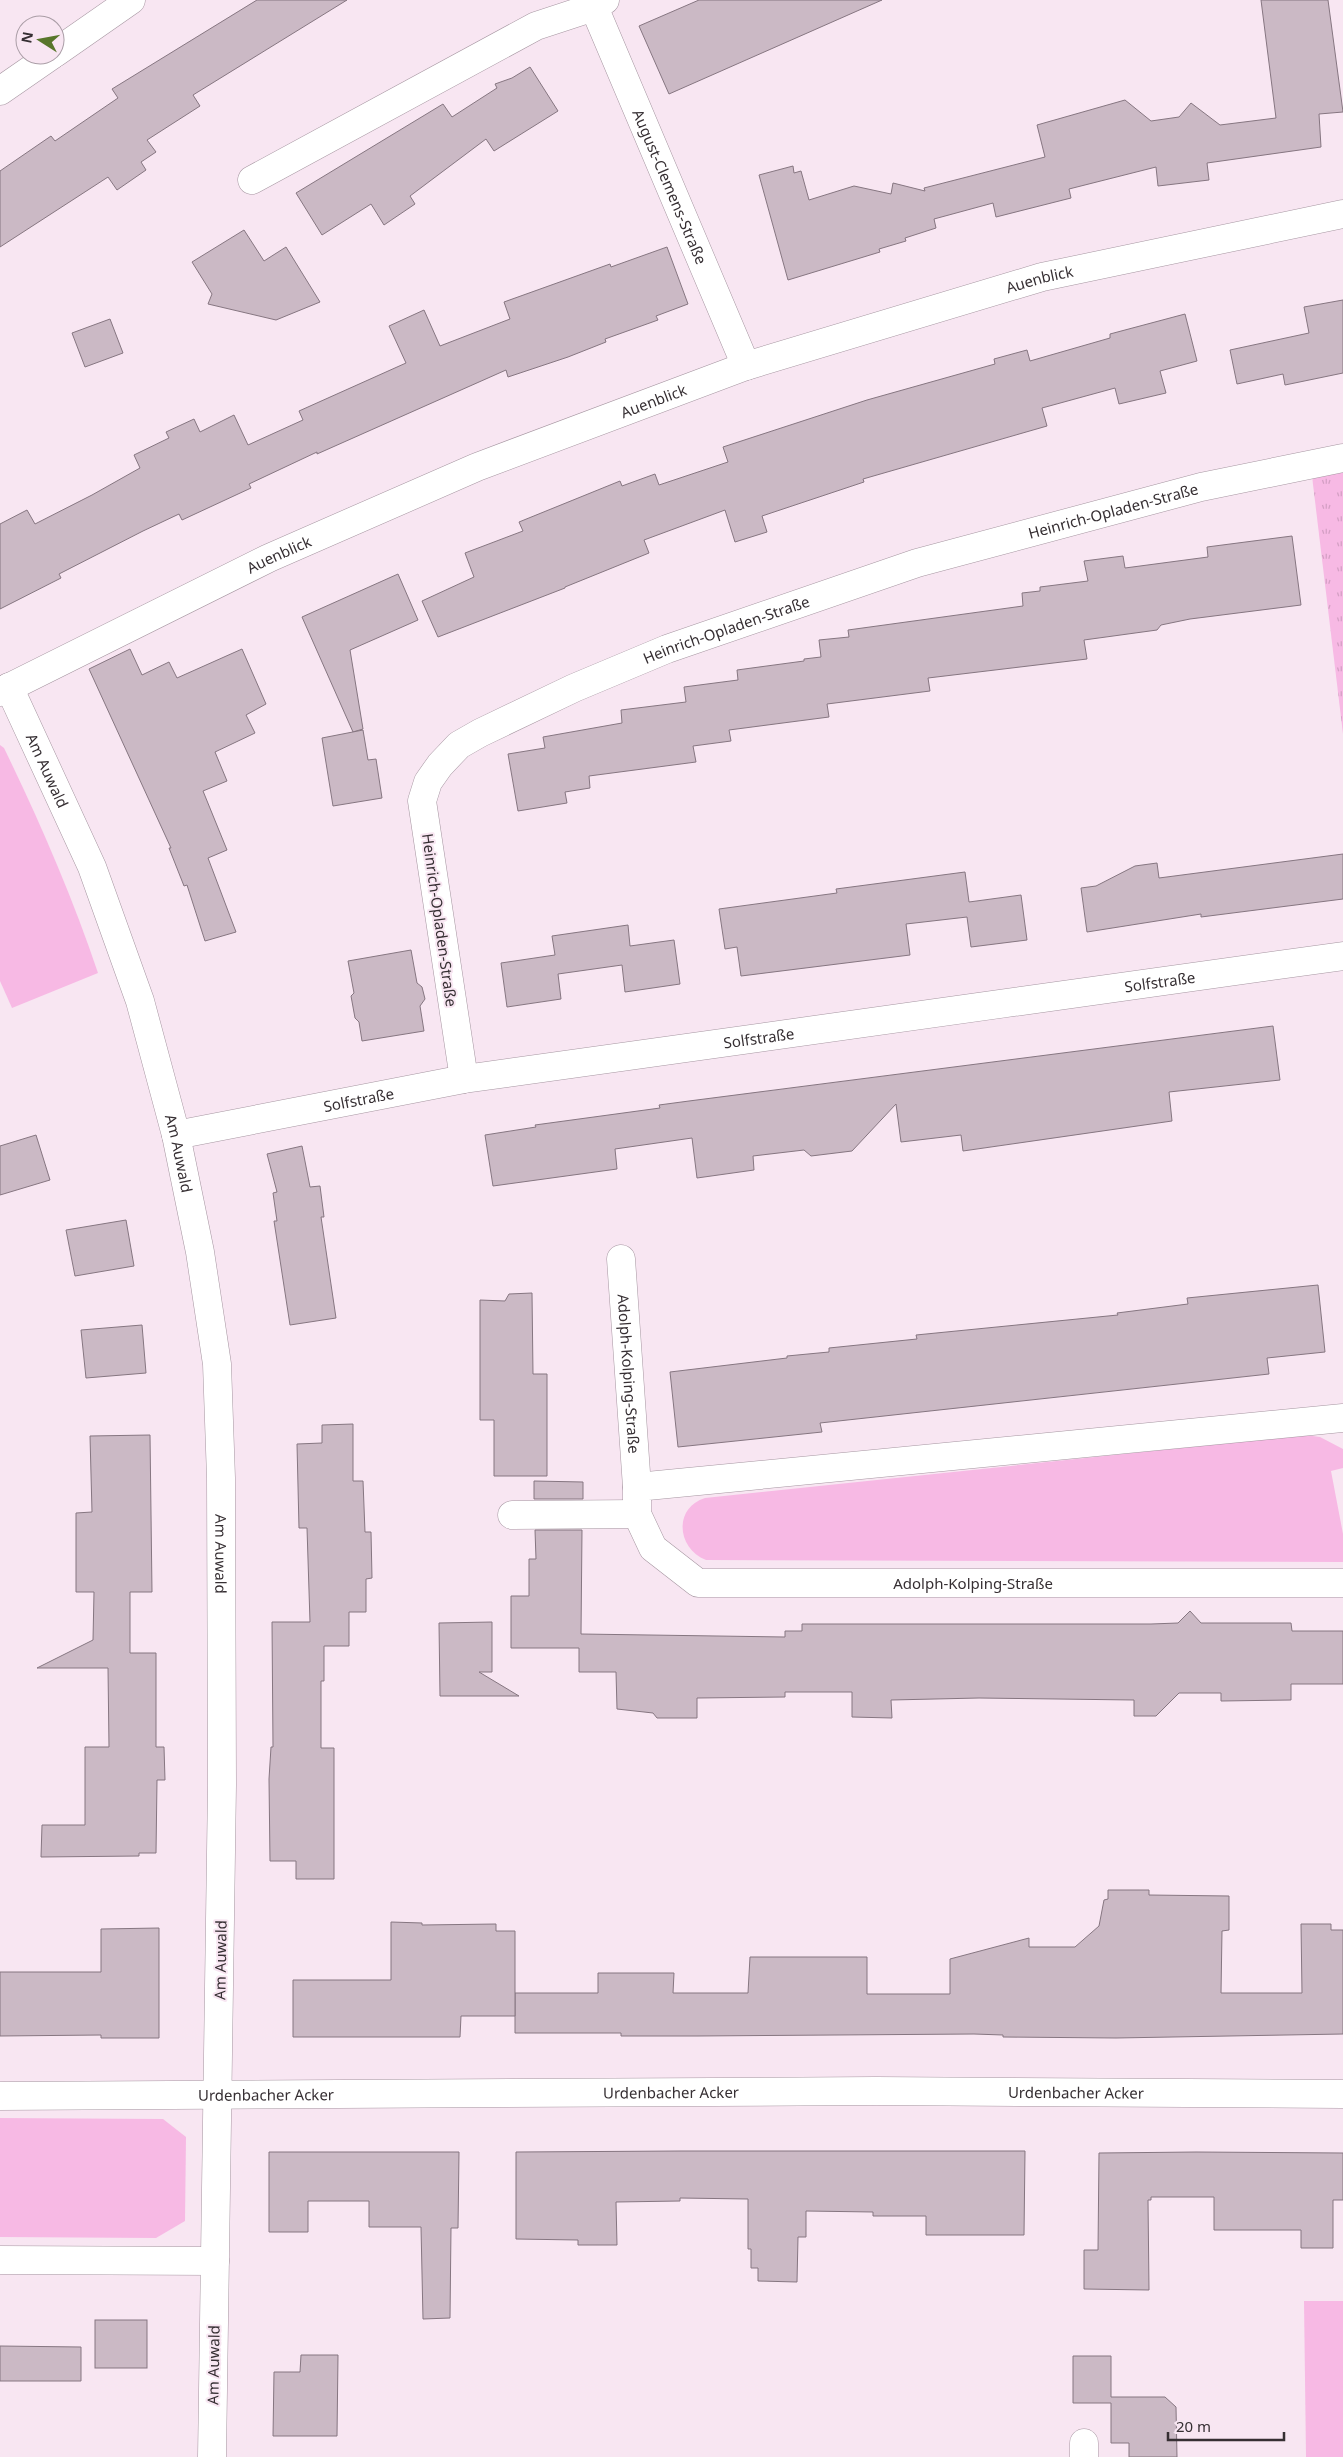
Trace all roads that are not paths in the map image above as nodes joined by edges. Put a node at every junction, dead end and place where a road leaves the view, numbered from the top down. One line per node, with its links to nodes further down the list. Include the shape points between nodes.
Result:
1 (131, 0): 3 (street)
2 (599, 4): 6 (street, August-Clemens-Straße, via 536,26); 8 (street, August-Clemens-Straße)
3 (65, 46)
4 (38, 65): 5 (street)
5 (0, 91)
6 (252, 180)
7 (1343, 214): 8 (street, Auenblick, via 1042,277)
8 (746, 366): 10 (street, Auenblick, via 477,467 269,558)
9 (1343, 458): 12 (street, Heinrich-Opladen-Straße, via 1201,487 917,563 668,650 574,688 480,732 459,746 428,782 422,801)
10 (5, 690): 13 (street, Am Auwald, via 53,778 105,900 140,1001)
11 (1343, 956): 12 (street, Solfstraße)
12 (464, 1079): 13 (street, Solfstraße)
13 (176, 1135): 22 (street, Am Auwald, via 200,1252 217,1364 221,1478 222,1766)
14 (621, 1259): 16 (street, Adolph-Kolping-Straße)
15 (1343, 1418): 16 (street)
16 (637, 1487): 17 (street, Adolph-Kolping-Straße)
17 (637, 1514): 18 (street); 19 (street, Adolph-Kolping-Straße, via 652,1548 698,1583)
18 (512, 1515)
19 (1343, 1583)
20 (1343, 2094): 22 (street, Urdenbacher Acker, via 866,2092)
21 (0, 2096): 22 (street, Urdenbacher Acker)
22 (219, 2096): 24 (street, Am Auwald)
23 (0, 2260): 24 (street)
24 (215, 2261): 25 (street, Am Auwald)
25 (212, 2457)

